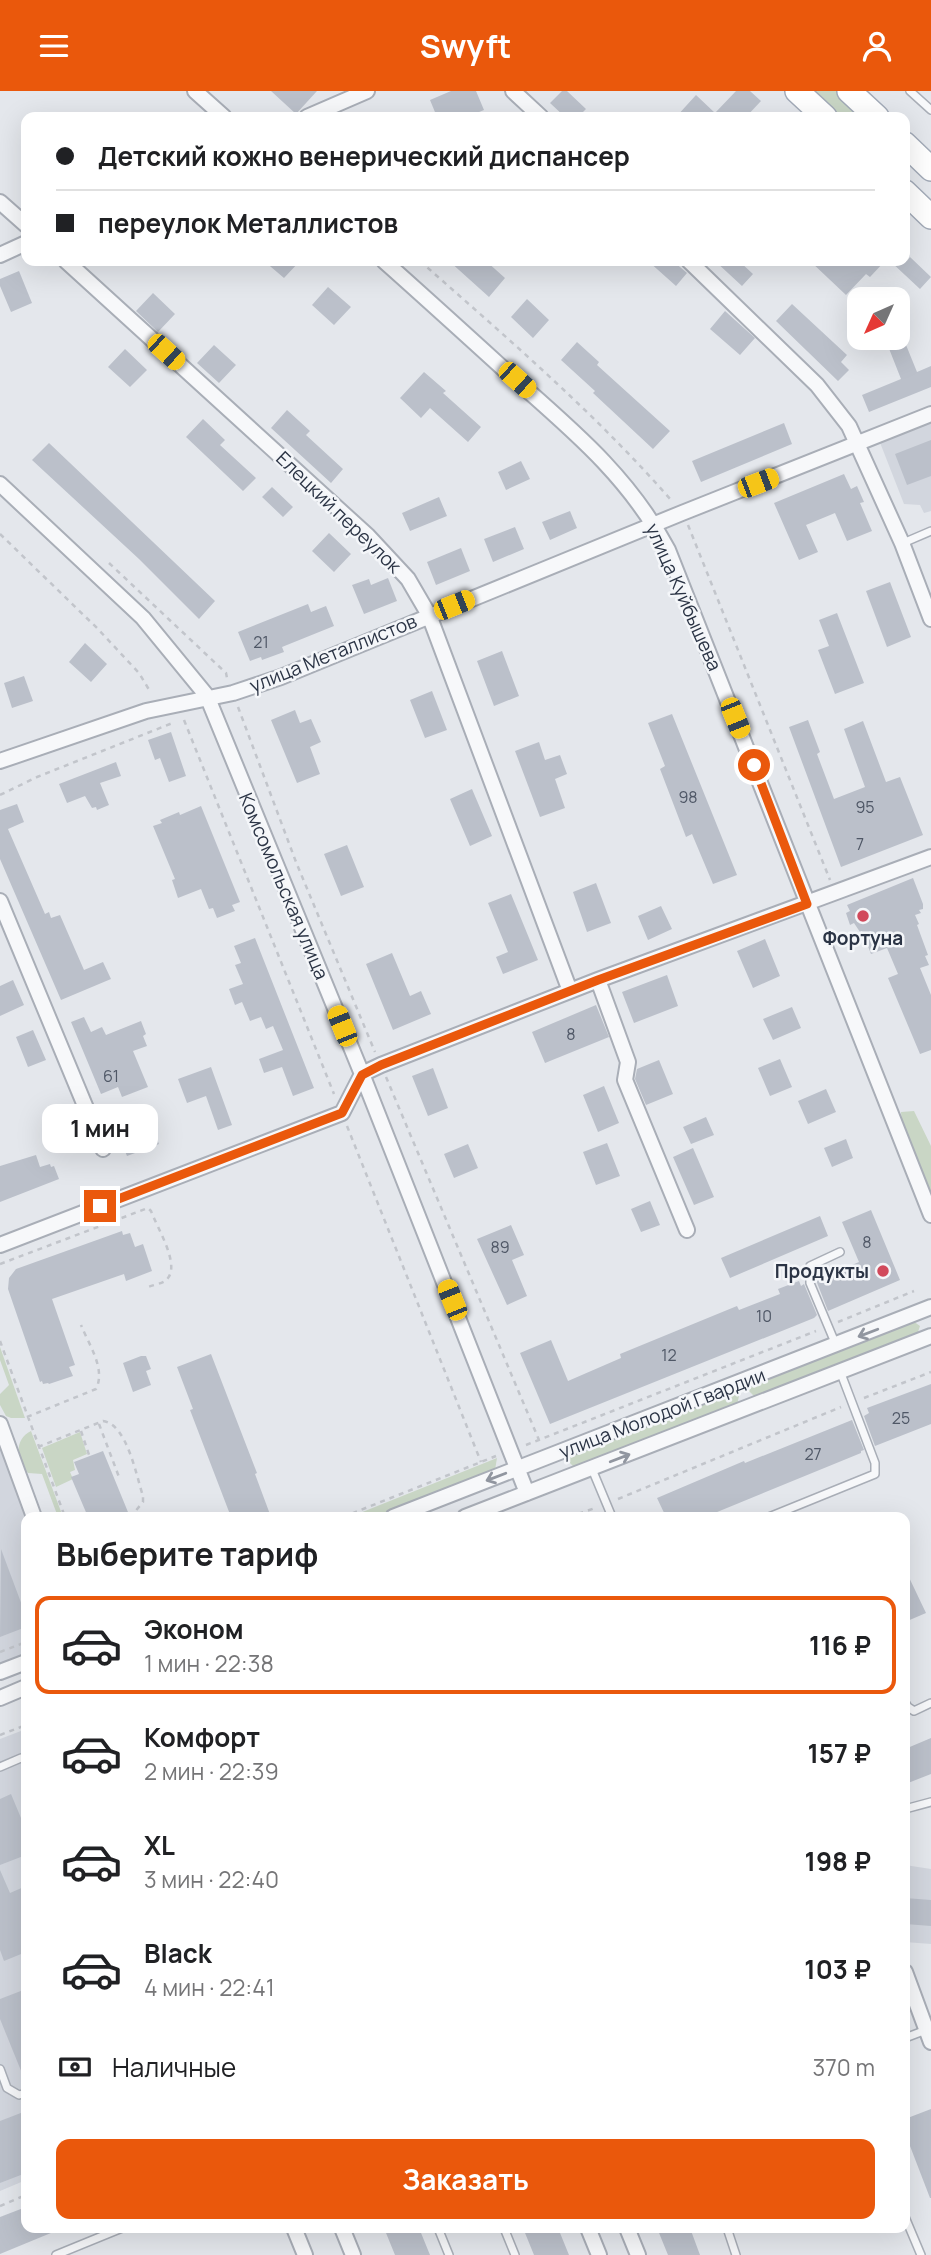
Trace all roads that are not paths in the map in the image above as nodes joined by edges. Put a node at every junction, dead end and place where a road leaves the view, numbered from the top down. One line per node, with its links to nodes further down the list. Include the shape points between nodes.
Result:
1 (195, 91): 8 (street)
2 (367, 91): 9 (street)
3 (513, 91): 10 (street)
4 (797, 91): 11 (main road)
5 (849, 91): 12 (main road)
6 (910, 91): 7 (lane)
7 (931, 110)
8 (218, 112)
9 (319, 112)
10 (536, 112)
11 (820, 112)
12 (872, 112)
13 (910, 149): 14 (main road)
14 (931, 169)
15 (910, 197): 17 (main road)
16 (0, 202): 18 (street)
17 (931, 218)
18 (21, 221)
19 (21, 245): 20 (street)
20 (0, 255)
21 (72, 266): 30 (street, Елецкий переулок, via 368,535 408,579)
22 (390, 266): 27 (street, улица Куйбышева, via 592,449 632,491)
23 (694, 266): 25 (street, via 817,385)
24 (931, 414): 25 (street, улица Металлистов)
25 (858, 443): 27 (street, улица Металлистов); 29 (street)
26 (0, 484): 32 (street, Комсомольская улица, via 143,618)
27 (655, 525): 30 (street, улица Металлистов); 36 (street, улица Куйбышева)
28 (931, 531): 29 (lane)
29 (902, 543): 31 (street)
30 (429, 615): 32 (street, улица Металлистов, via 281,677); 38 (street, Елецкий переулок)
31 (931, 619)
32 (206, 697): 33 (street, улица Металлистов); 39 (street, Комсомольская улица)
33 (0, 761)
34 (931, 857): 36 (street)
35 (0, 901): 40 (street)
36 (807, 904): 37 (street); 41 (street, улица Куйбышева)
37 (598, 980): 38 (street); 42 (street, via 628,1062 625,1080)
38 (570, 991): 39 (street)
39 (362, 1075): 43 (street, via 342,1113); 50 (street, Комсомольская улица)
40 (103, 1149)
41 (931, 1215)
42 (687, 1230)
43 (0, 1245)
44 (840, 1252): 47 (lane, via 810,1266 810,1283)
45 (931, 1307): 47 (street, улица Молодой Гвардии, one-way to 47)
46 (931, 1336): 48 (street, улица Молодой Гвардии)
47 (836, 1345): 50 (street, улица Молодой Гвардии)
48 (841, 1371): 51 (street, улица Молодой Гвардии, one-way to 48); 57 (lane, via 876,1463 875,1474)
49 (0, 1424): 53 (street, via 7,1458)
50 (519, 1468): 52 (street, Комсомольская улица); 54 (street, улица Молодой Гвардии, one-way to 54)
51 (592, 1469): 52 (street, улица Молодой Гвардии); 56 (lane)
52 (527, 1493): 55 (street, улица Молодой Гвардии)
53 (32, 1512)
54 (406, 1512)
55 (480, 1512)
56 (610, 1512)
57 (781, 1512)
58 (21, 1663): 59 (street)
59 (0, 1672)
60 (21, 1689): 61 (street)
61 (0, 1698)
62 (931, 1703): 63 (lane, via 914,1711)
63 (910, 1708)
64 (21, 1758): 65 (lane)
65 (0, 1767)
66 (931, 1802): 67 (lane)
67 (910, 1808)
68 (910, 1985): 69 (street)
69 (929, 2036): 70 (lane)
70 (910, 2038)
71 (0, 2069): 72 (lane, via 7,2088)
72 (21, 2094)
73 (910, 2229): 90 (lane)
74 (110, 2233): 82 (lane)
75 (296, 2233): 83 (street)
76 (344, 2233): 84 (street)
77 (440, 2233): 85 (lane)
78 (506, 2233): 86 (lane)
79 (590, 2233): 87 (street)
80 (629, 2233): 88 (street)
81 (729, 2233): 89 (lane)
82 (57, 2255)
83 (305, 2255)
84 (353, 2255)
85 (449, 2255)
86 (515, 2255)
87 (599, 2255)
88 (638, 2255)
89 (736, 2255)
90 (921, 2255)

